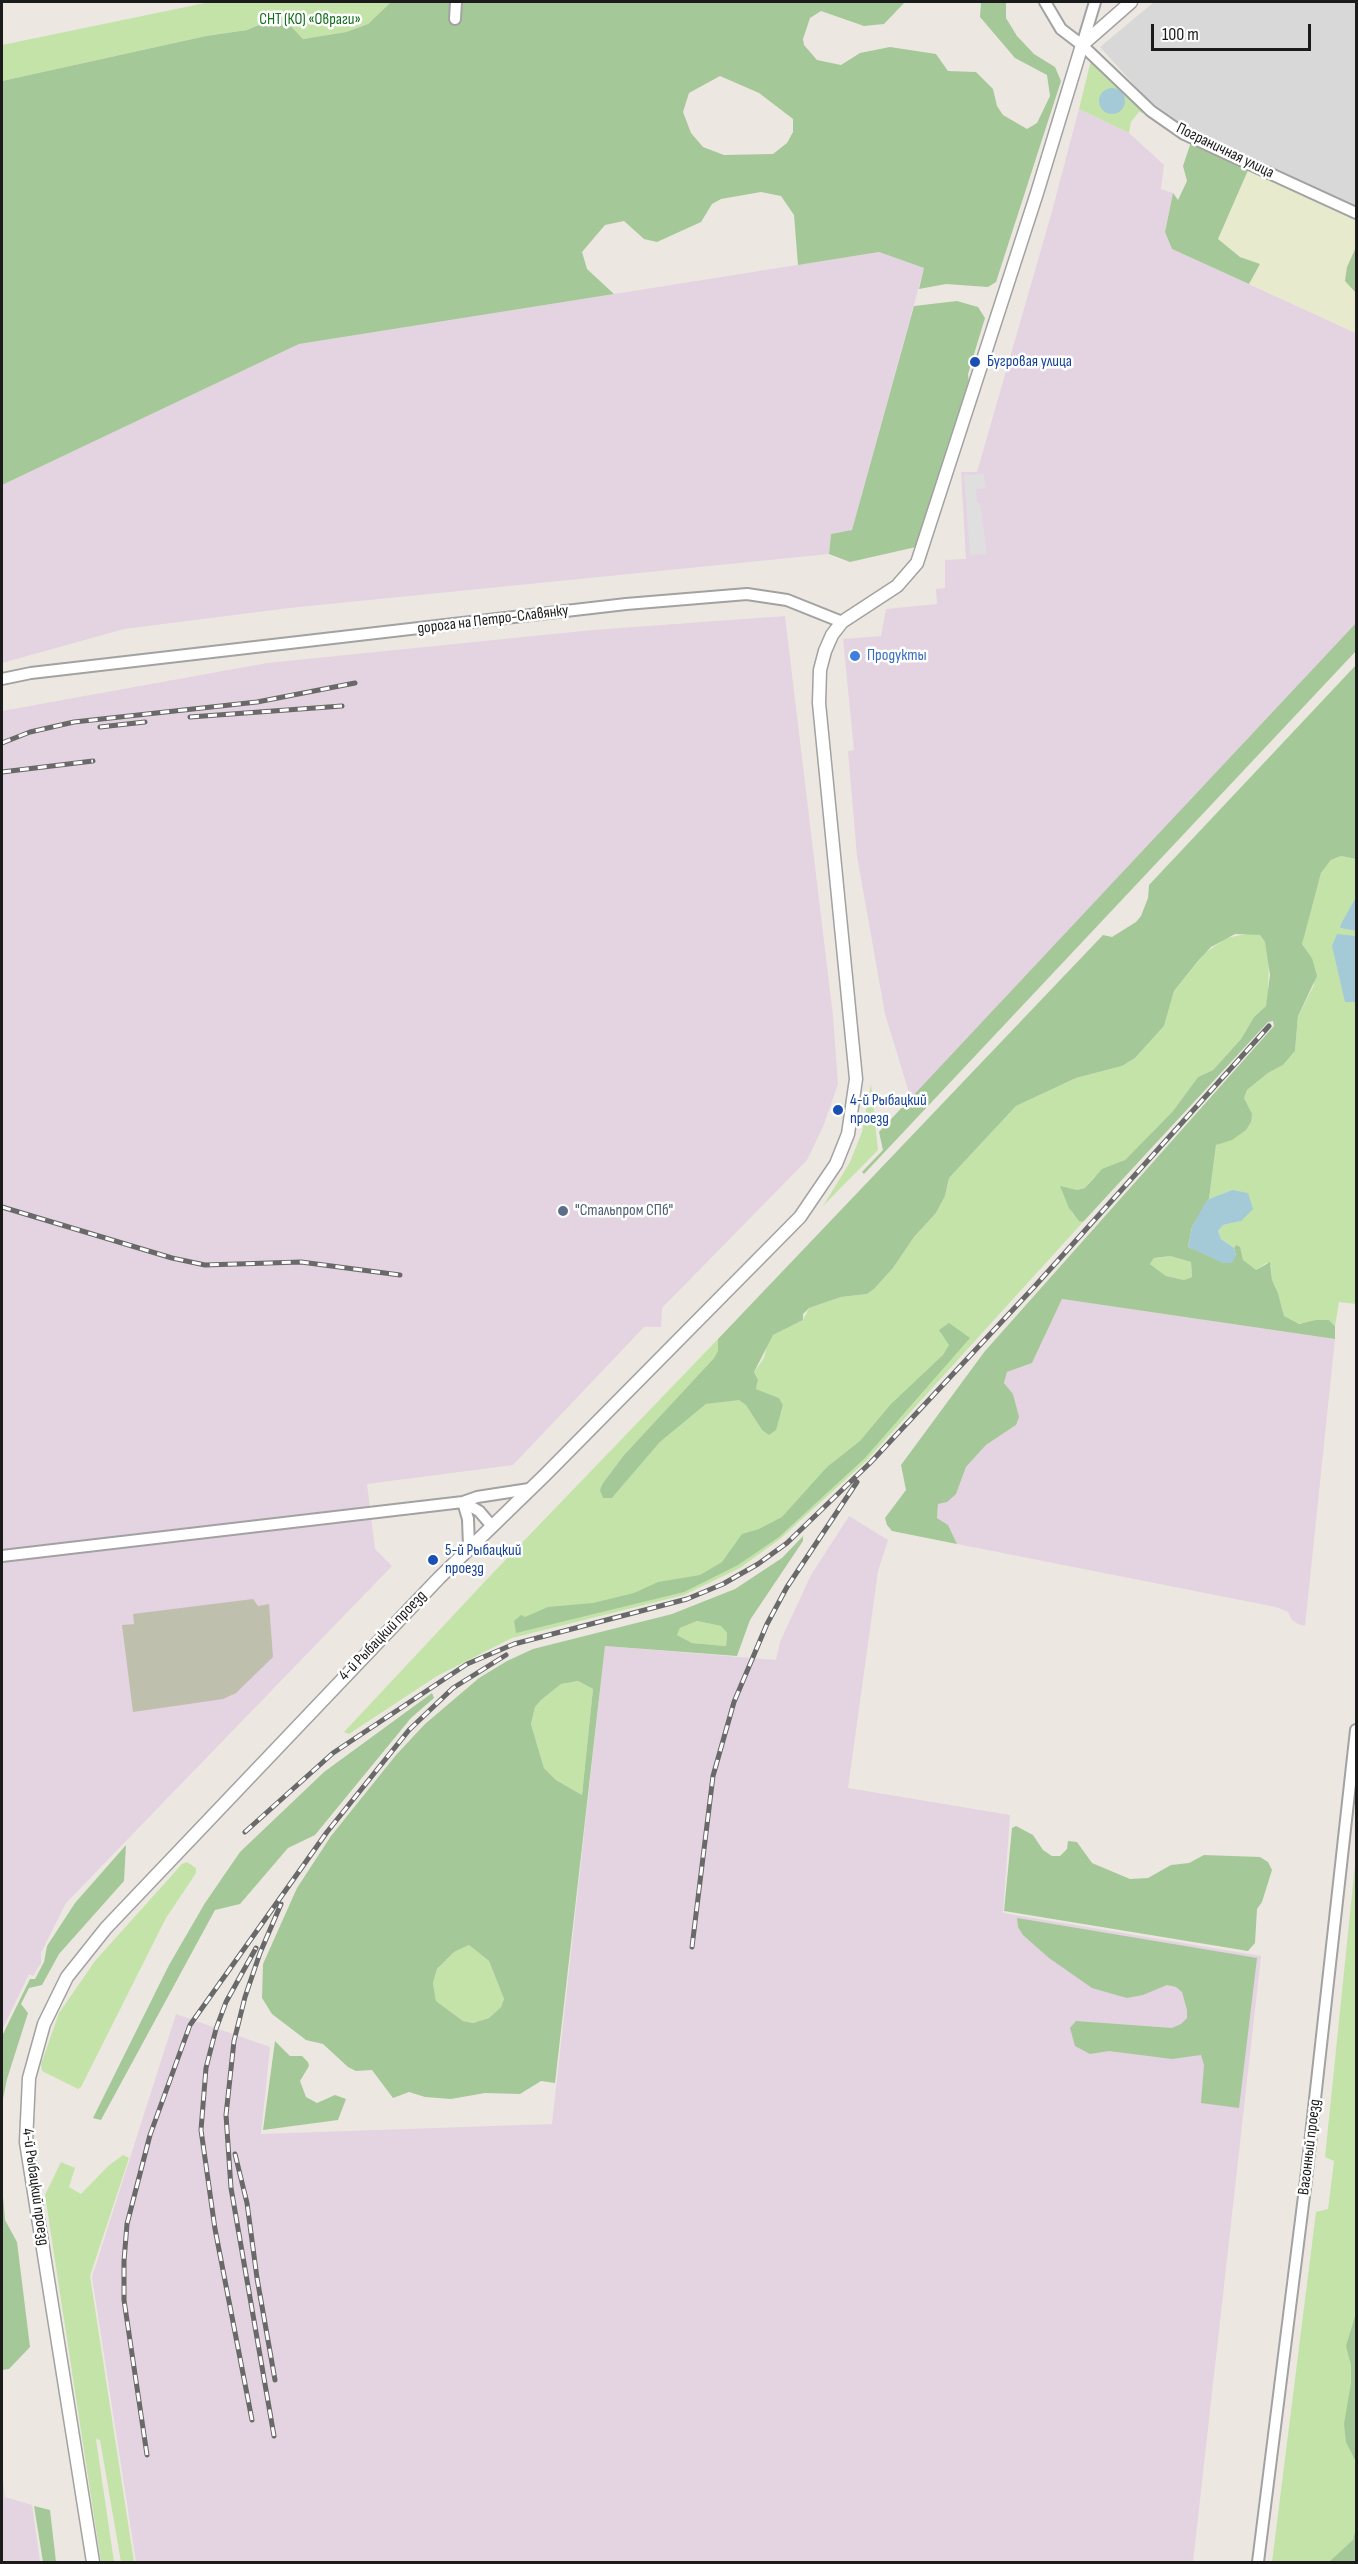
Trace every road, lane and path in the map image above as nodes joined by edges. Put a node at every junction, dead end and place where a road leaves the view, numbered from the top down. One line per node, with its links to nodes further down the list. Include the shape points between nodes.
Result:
1 (456, 2): 5 (street)
2 (1045, 2): 6 (street, Пограничная улица, via 1061,29)
3 (1095, 2): 6 (street)
4 (1131, 2): 6 (street)
5 (455, 20)
6 (1082, 45): 7 (street, Пограничная улица, via 1151,111 1184,134); 8 (street, via 917,563 884,596)
7 (1356, 213)
8 (842, 622): 9 (street, дорога на Петро-Славянку, via 788,600 747,594 626,604); 10 (street, 4-й Рыбацкий проезд, via 825,651 819,703 855,1058 856,1093 843,1150 826,1182 800,1216)
9 (2, 679)
10 (529, 1489): 11 (street); 12 (street, 4-й Рыбацкий проезд)
11 (463, 1502): 12 (street, via 479,1511); 13 (street); 14 (street)
12 (491, 1525): 13 (street, 4-й Рыбацкий проезд)
13 (469, 1547): 16 (street, 4-й Рыбацкий проезд, via 106,1928 67,1977 44,2024 29,2078 26,2142)
14 (2, 1556)
15 (1356, 1730): 17 (street, Вагонный проезд)
16 (93, 2562)
17 (1258, 2562)

